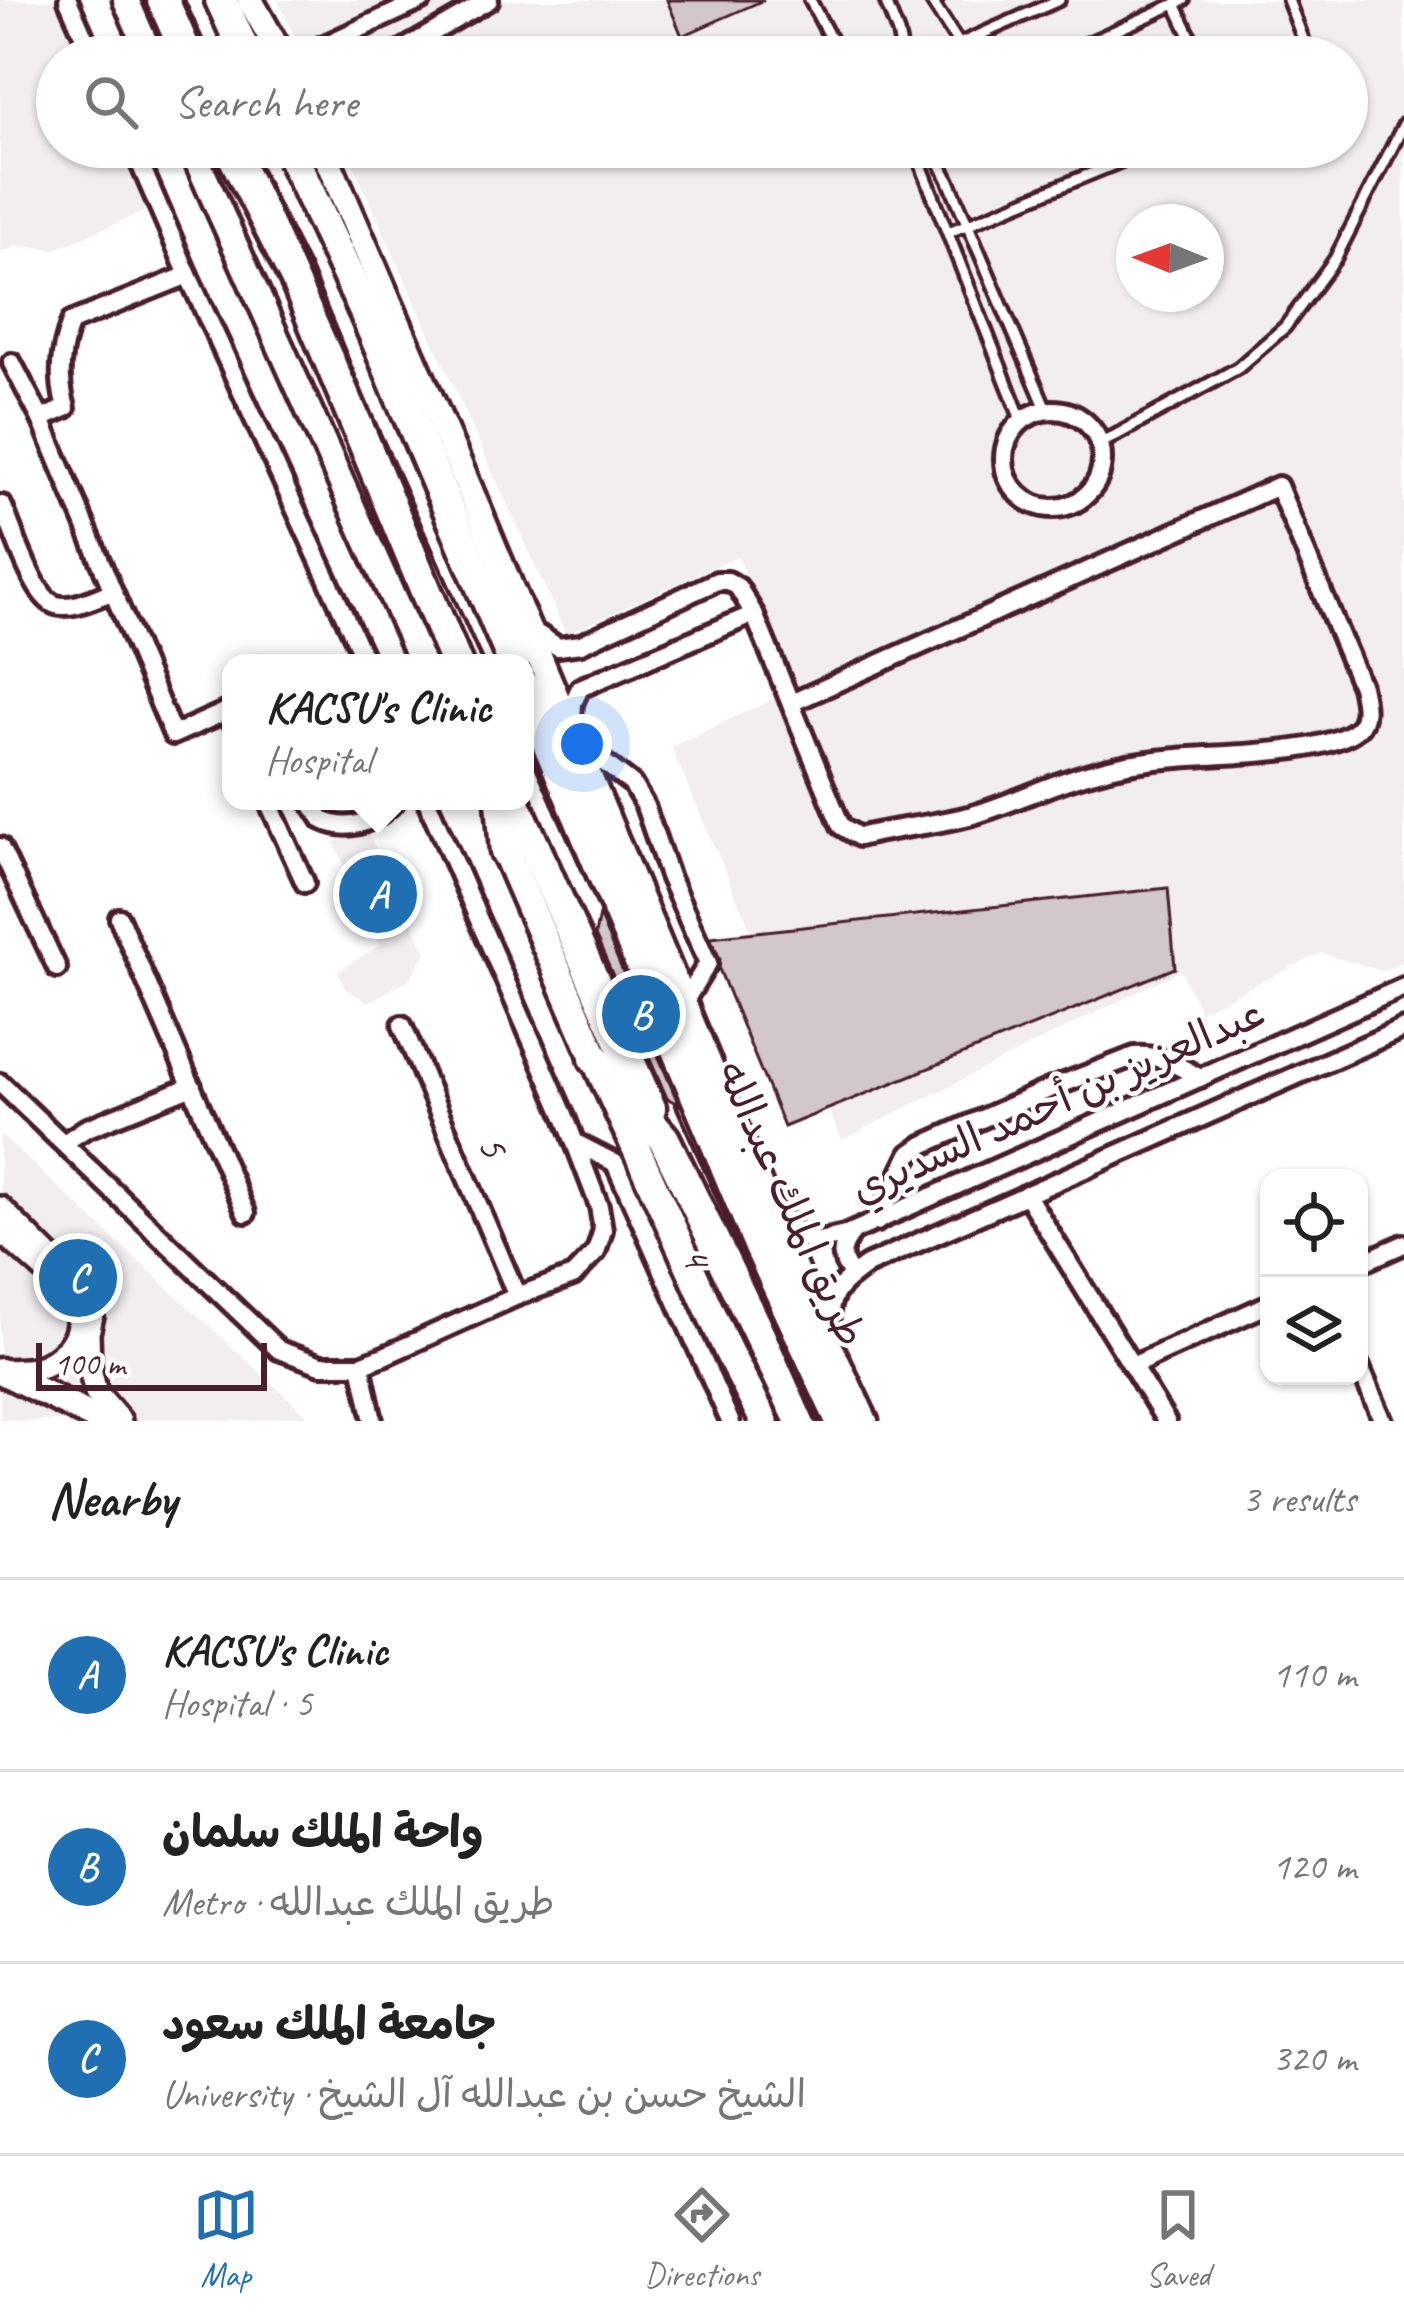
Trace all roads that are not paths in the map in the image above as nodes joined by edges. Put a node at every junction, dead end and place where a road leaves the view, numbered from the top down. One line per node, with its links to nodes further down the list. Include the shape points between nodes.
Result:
1 (68, 0): 14 (street)
2 (126, 0): 15 (main road)
3 (163, 0): 16 (highway)
4 (221, 0): 17 (highway)
5 (250, 0): 18 (main road)
6 (422, 0): 19 (street)
7 (489, 0): 20 (street)
8 (810, 0): 21 (lane)
9 (885, 0): 22 (lane)
10 (938, 0): 23 (lane, via 932,2)
11 (1059, 0): 24 (lane)
12 (1288, 0): 27 (lane)
13 (1180, 2): 25 (lane); 26 (lane)
14 (84, 36)
15 (142, 36)
16 (179, 36)
17 (237, 36)
18 (270, 36)
19 (345, 36)
20 (426, 36)
21 (829, 36)
22 (899, 36)
23 (954, 36)
24 (977, 36)
25 (1104, 36)
26 (1192, 36)
27 (1302, 36)
28 (1404, 124): 44 (lane, via 1335,259 1285,327 1238,368)
29 (142, 168): 39 (street)
30 (200, 168): 50 (main road)
31 (240, 168): 51 (highway, via 295,277)
32 (298, 168): 52 (highway)
33 (331, 168): 48 (main road)
34 (923, 168): 38 (lane)
35 (942, 168): 37 (lane)
36 (1105, 168): 37 (lane)
37 (968, 225): 38 (lane); 41 (lane)
38 (949, 232): 43 (lane)
39 (188, 275): 42 (street, via 71,322 61,348 66,408); 49 (street)
40 (12, 363): 42 (street)
41 (1047, 411): 43 (street); 44 (street, via 1073,415)
42 (41, 419): 46 (street)
43 (1022, 422): 44 (street, via 1005,449 1005,469 1013,488 1038,506 1082,500 1100,475)
44 (1100, 444)
45 (2, 505): 46 (street, via 39,592 53,604)
46 (112, 592): 55 (street, via 173,736)
47 (754, 614): 48 (street, via 738,586 717,580 581,644 558,647); 53 (street); 56 (street, via 580,688)
48 (525, 625): 56 (main road)
49 (361, 654)
50 (418, 654)
51 (451, 654)
52 (510, 654)
53 (791, 703): 53 (street, via 841,826 859,837 970,816 1110,768 1337,740 1360,727 1366,711 1278,486)
54 (534, 709): 106 (highway, طريق الملك عبدالله)
55 (222, 713)
56 (571, 737): 73 (main road); 73 (street, via 632,784 645,806 708,963)
57 (272, 810): 69 (street)
58 (316, 810): 59 (street, via 346,827)
59 (386, 810)
60 (419, 810): 65 (street)
61 (432, 810): 65 (street)
62 (487, 810): 67 (main road)
63 (503, 810): 67 (highway)
64 (518, 810): 80 (highway)
65 (447, 844): 82 (street)
66 (0, 847): 68 (street)
67 (506, 852): 76 (main road)
68 (6, 877): 71 (street)
69 (305, 883)
70 (119, 918): 79 (street)
71 (57, 968)
72 (1404, 987): 77 (street, عبدالعزيز بن أحمد السديري)
73 (682, 1004): 83 (main road)
74 (402, 1025): 93 (street, 5)
75 (1404, 1028): 84 (street, عبدالعزيز بن أحمد السديري)
76 (595, 1058): 80 (highway, طريق الملك عبدالله); 104 (main road)
77 (1200, 1078): 87 (street, عبدالعزيز بن أحمد السديري); 87 (street, via 1150,1054 1135,1056 923,1145 910,1154)
78 (0, 1083): 81 (street)
79 (192, 1085): 81 (street); 86 (street)
80 (664, 1139): 105 (highway, طريق الملك عبدالله)
81 (64, 1143): 96 (street, via 279,1350 321,1364)
82 (576, 1143): 93 (street, via 599,1206 596,1252 573,1276); 103 (street, 4, via 614,1163)
83 (759, 1185): 89 (street, عبدالعزيز بن أحمد السديري, via 800,1239); 95 (main road)
84 (1026, 1194): 92 (street, عبدالعزيز بن أحمد السديري); 97 (street)
85 (0, 1208): 101 (street, via 83,1292 96,1393)
86 (246, 1213)
87 (877, 1222): 89 (street, عبدالعزيز بن أحمد السديري)
88 (0, 1230): 98 (street, via 75,1305 78,1320 64,1354 38,1369)
89 (854, 1231): 92 (street, via 842,1253)
90 (1404, 1244): 91 (street)
91 (1368, 1260)
92 (854, 1275): 95 (street, عبدالعزيز بن أحمد السديري, via 830,1304)
93 (517, 1296): 96 (street)
94 (1260, 1308): 97 (street)
95 (834, 1355): 107 (main road)
96 (361, 1364): 102 (street)
97 (1132, 1366): 108 (street)
98 (2, 1371): 100 (main road)
99 (1368, 1385): 109 (street)
100 (101, 1421)
101 (120, 1421)
102 (373, 1421)
103 (730, 1421)
104 (764, 1421)
105 (801, 1421)
106 (841, 1421)
107 (865, 1421)
108 (1166, 1421)
109 (1383, 1421)

